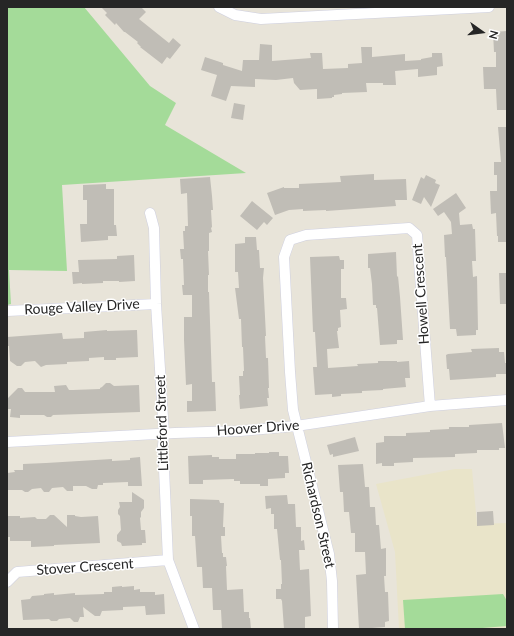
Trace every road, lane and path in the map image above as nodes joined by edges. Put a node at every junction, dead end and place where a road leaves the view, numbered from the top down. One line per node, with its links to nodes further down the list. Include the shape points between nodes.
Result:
1 (219, 7): 2 (street, via 235,15 261,19)
2 (489, 7)
3 (150, 213): 4 (street, Littleford Street, via 154,228)
4 (156, 304): 5 (street, Rouge Valley Drive); 9 (street, Littleford Street)
5 (7, 311)
6 (507, 400): 7 (street, Hoover Drive)
7 (430, 406): 8 (street, Hoover Drive); 8 (street, Howell Crescent, via 417,235 409,228 306,235 290,240 284,258 290,372)
8 (296, 426): 9 (street, Hoover Drive); 14 (street, Richardson Street, via 330,554)
9 (164, 434): 10 (street, Hoover Drive); 11 (street, Littleford Street)
10 (7, 442)
11 (168, 560): 12 (street, Stover Crescent, via 17,572); 13 (street, Littleford Street)
12 (7, 582)
13 (194, 629)
14 (334, 629)

